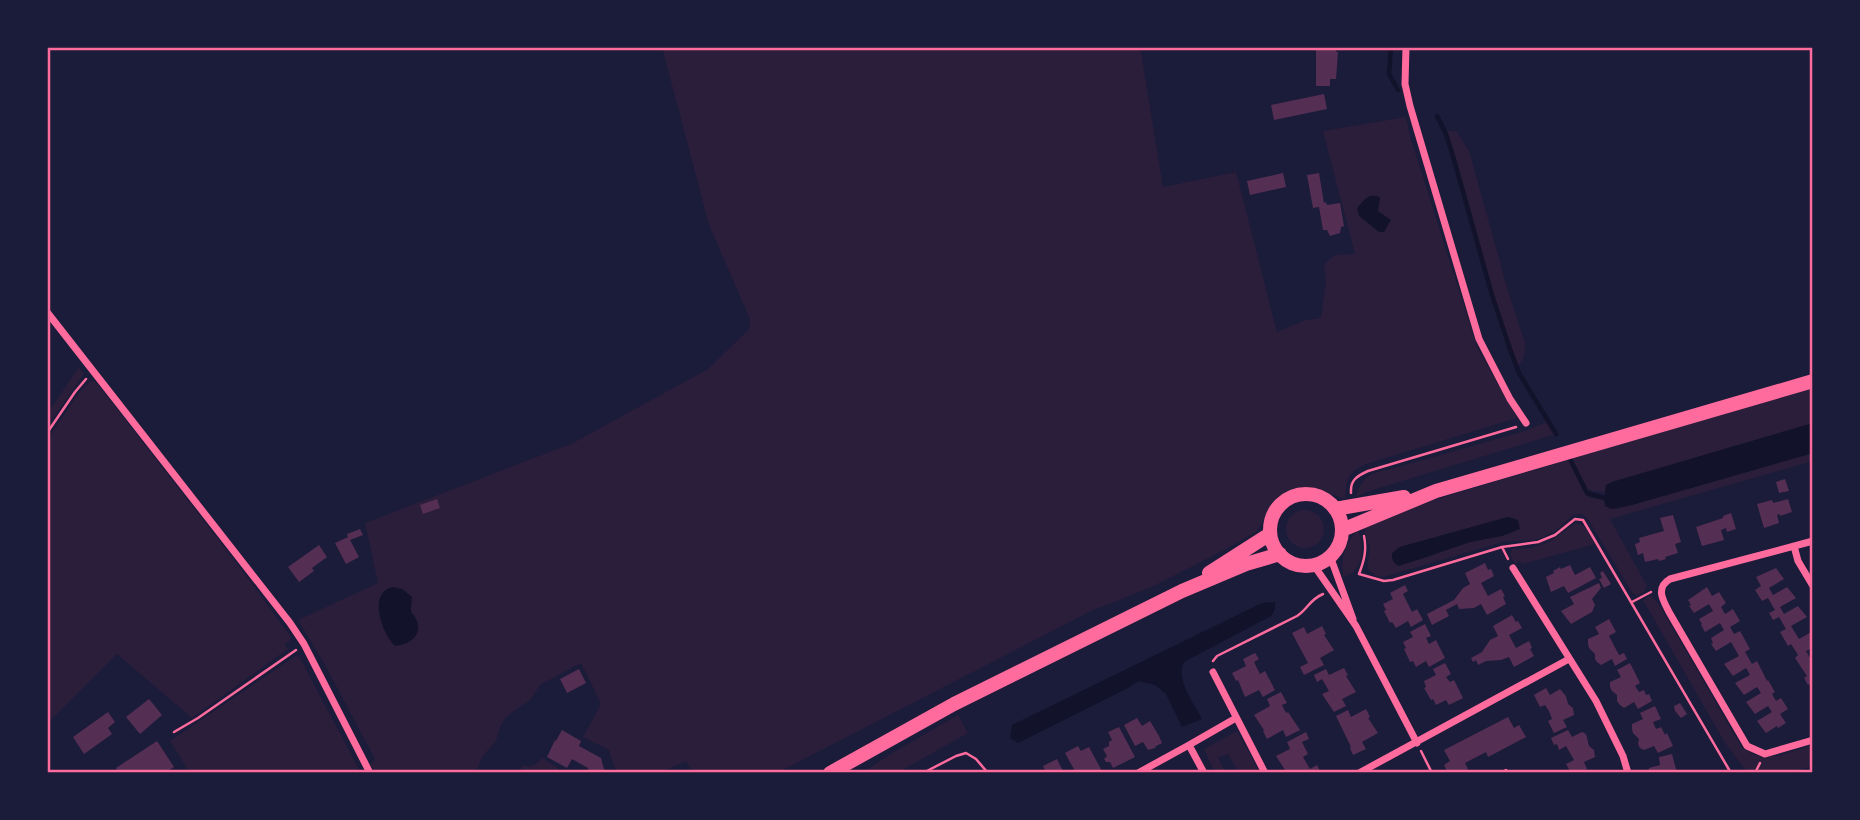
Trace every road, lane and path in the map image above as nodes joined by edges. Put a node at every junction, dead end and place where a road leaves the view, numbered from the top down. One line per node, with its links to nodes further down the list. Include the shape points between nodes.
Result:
1 (1406, 47): 5 (street, via 1405,84 1410,106 1479,339)
2 (47, 312): 3 (street)
3 (93, 370): 6 (path); 24 (street)
4 (1813, 381): 7 (main road)
5 (1526, 423)
6 (47, 433)
7 (1436, 491): 8 (main road); 9 (main road)
8 (1335, 509): 9 (main road); 10 (main road, via 1325,499 1299,494 1276,509)
9 (1342, 530): 15 (main road)
10 (1270, 534): 14 (main road); 20 (main road)
11 (1813, 541): 12 (street)
12 (1794, 546): 18 (street, via 1670,579); 19 (street)
13 (1502, 547): 22 (path, via 1547,539 1574,519 1583,520)
14 (1280, 554): 16 (main road, via 1302,565); 20 (main road)
15 (1330, 556): 16 (main road); 23 (street)
16 (1313, 564): 21 (street)
17 (1513, 568): 25 (street)
18 (1662, 586): 22 (path); 29 (street, via 1661,596 1669,612 1747,746 1765,754)
19 (1813, 586)
20 (1182, 591): 34 (main road, via 954,704)
21 (1331, 591): 23 (street); 26 (path, via 1314,598 1297,616 1217,656)
22 (1632, 602): 44 (path)
23 (1356, 626): 30 (street)
24 (304, 644): 28 (path); 33 (street)
25 (1569, 660): 30 (street); 43 (street, via 1596,701)
26 (1213, 672): 27 (street)
27 (1236, 718): 31 (street); 39 (street)
28 (174, 732)
29 (1813, 740)
30 (1416, 743): 40 (street); 41 (path)
31 (1189, 745): 37 (street); 38 (street)
32 (1506, 770): 42 (path)
33 (370, 773)
34 (830, 773)
35 (923, 773): 36 (path, via 966,753)
36 (988, 773)
37 (1138, 773)
38 (1204, 773)
39 (1265, 773)
40 (1359, 773)
41 (1432, 773)
42 (1501, 773)
43 (1628, 773)
44 (1731, 773)

